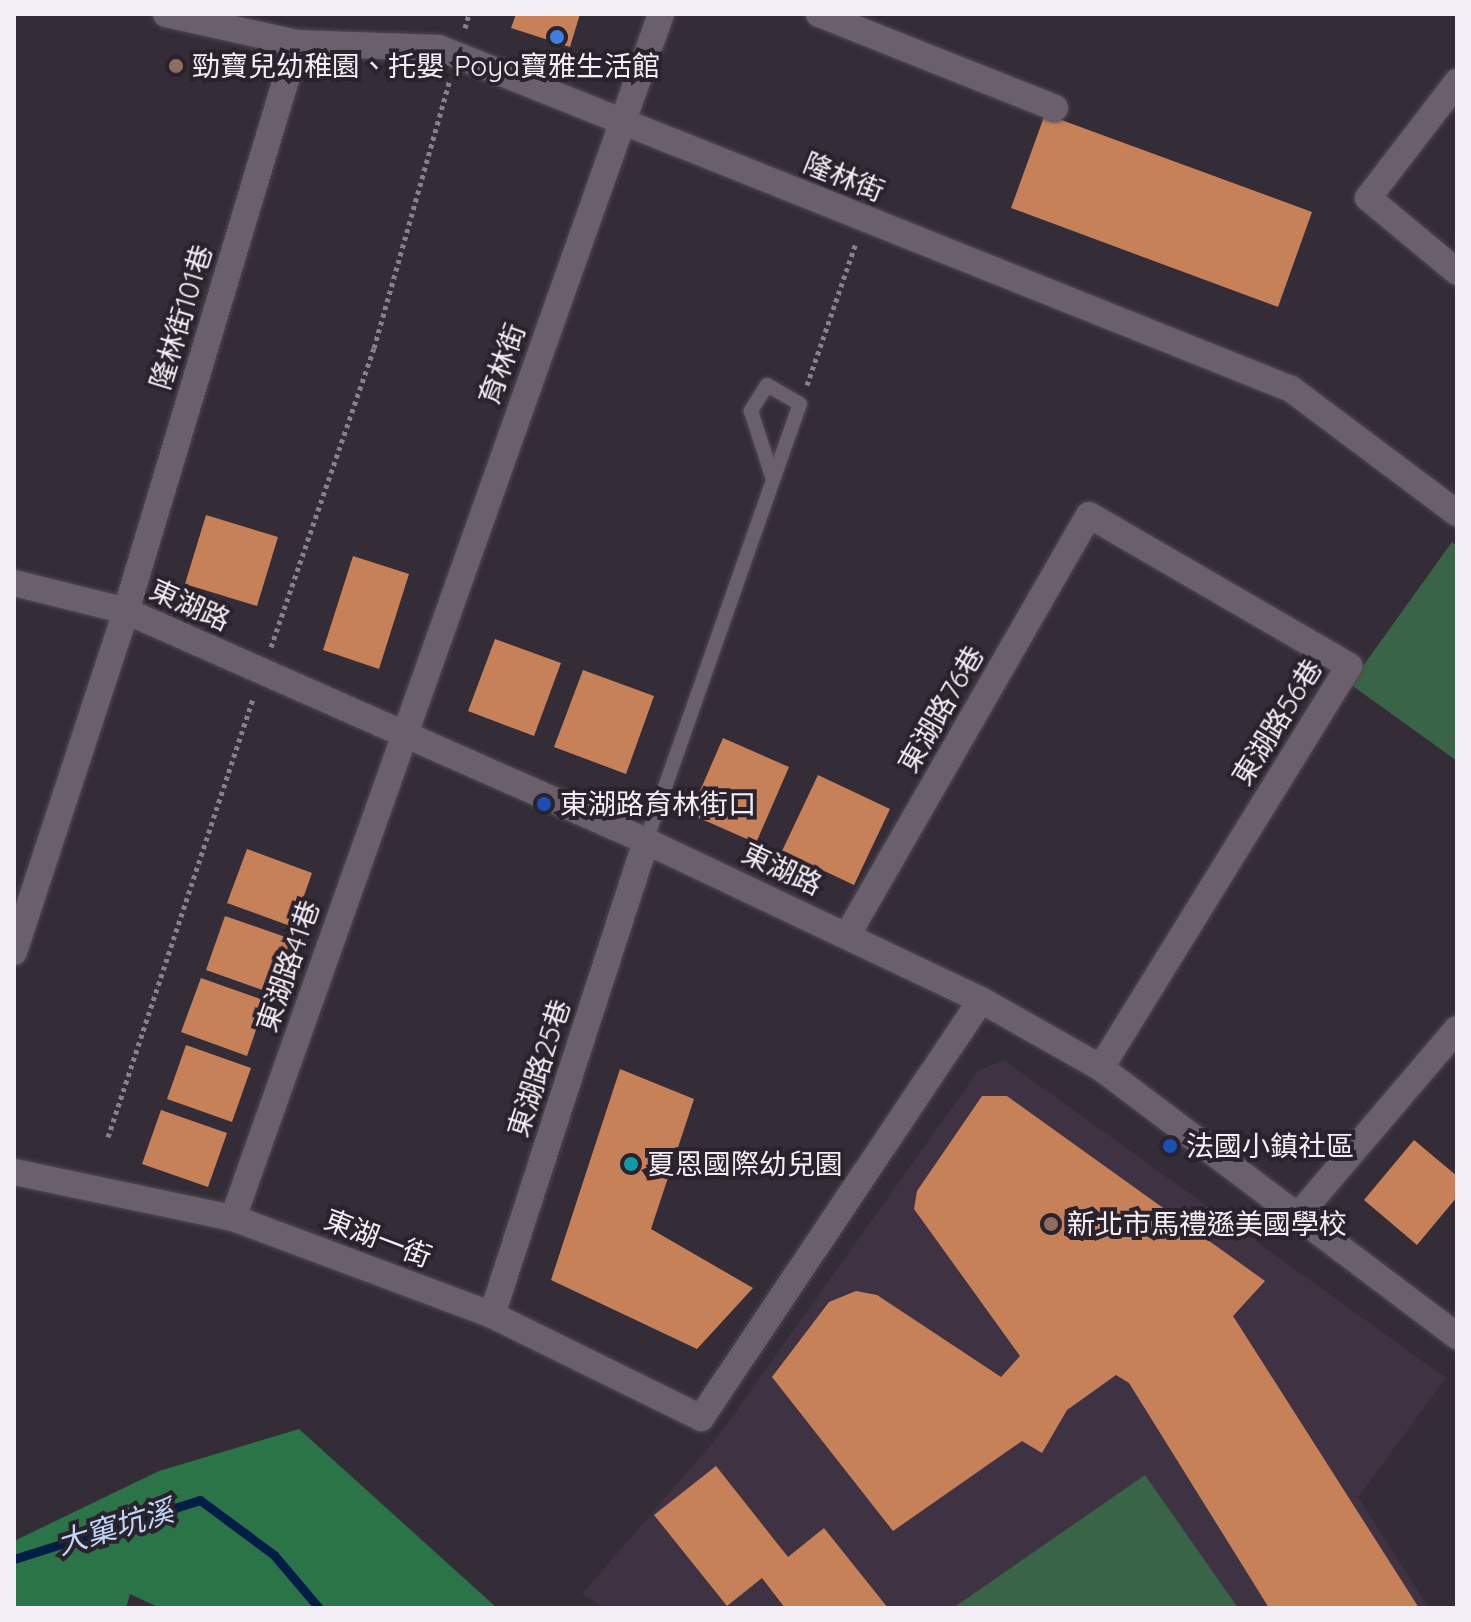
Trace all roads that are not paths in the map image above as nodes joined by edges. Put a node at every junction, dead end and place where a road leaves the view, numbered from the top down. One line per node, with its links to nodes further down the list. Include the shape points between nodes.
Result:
1 (166, 14): 4 (street, 隆林街)
2 (661, 14): 7 (street, 育林街)
3 (819, 14): 6 (street)
4 (297, 43): 7 (street, 隆林街, via 439,48); 13 (street, 隆林街101巷)
5 (1457, 82): 8 (street, via 1368,198)
6 (1055, 108)
7 (622, 123): 10 (street, 隆林街, via 1291,389); 14 (street, 育林街)
8 (1457, 272)
9 (773, 479): 9 (lane, via 800,404 767,385 751,411); 15 (lane)
10 (1457, 513)
11 (1089, 515): 16 (street, 東湖路76巷); 20 (street, 東湖路56巷, via 1349,666)
12 (14, 583): 13 (street, 東湖路)
13 (126, 611): 14 (street, 東湖路); 17 (street, 隆林街101巷)
14 (403, 735): 15 (street, 東湖路); 23 (street, 東湖路41巷)
15 (646, 841): 16 (street, 東湖路); 24 (street, 東湖路25巷)
16 (848, 934): 18 (street, 東湖路)
17 (14, 952)
18 (981, 1000): 20 (street, 東湖路); 24 (street, 東湖一街, via 701,1418)
19 (1457, 1029): 22 (street)
20 (1101, 1068): 22 (street, 東湖路)
21 (14, 1172): 23 (street, 東湖一街)
22 (1297, 1217): 25 (street, 東湖路)
23 (233, 1218): 24 (street, 東湖一街)
24 (492, 1315)
25 (1457, 1336)

